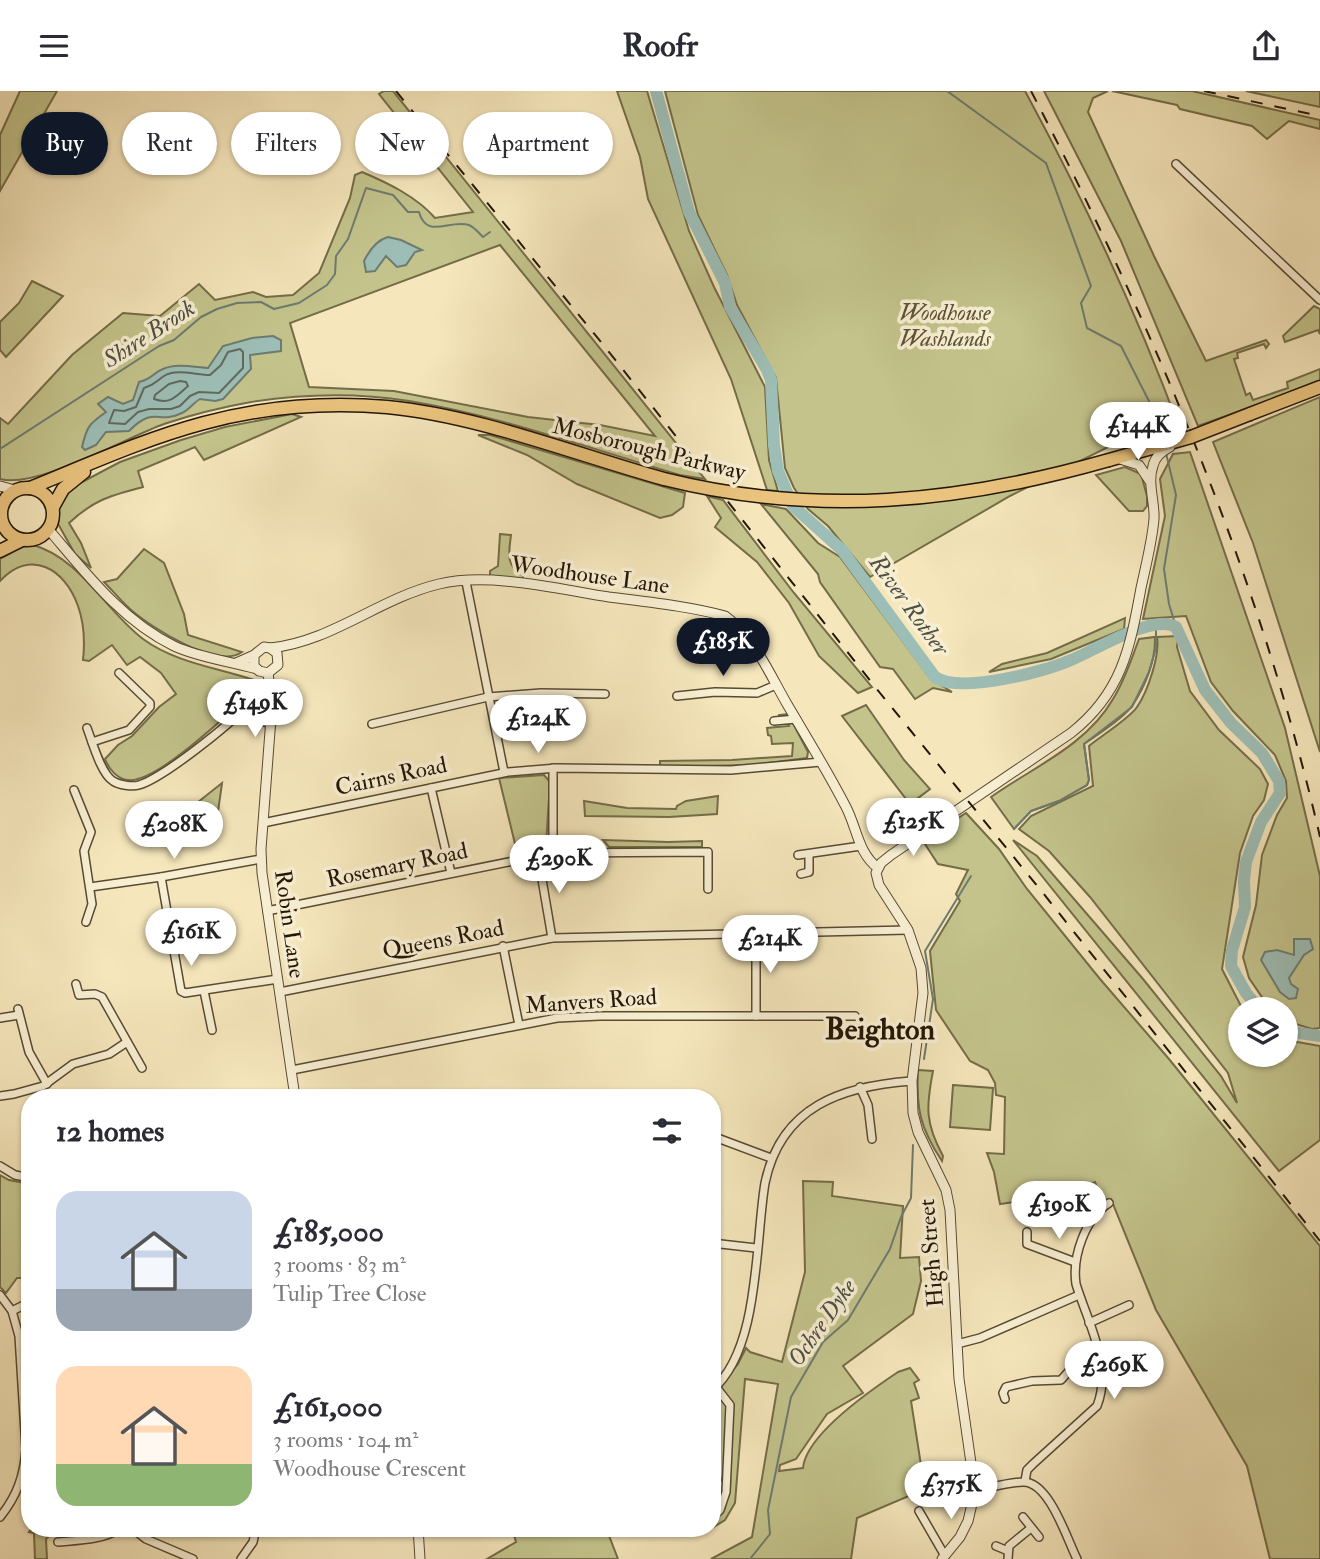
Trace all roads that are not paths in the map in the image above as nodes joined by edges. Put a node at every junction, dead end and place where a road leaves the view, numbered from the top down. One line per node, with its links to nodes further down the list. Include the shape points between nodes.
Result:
1 (1176, 164): 2 (street)
2 (1320, 300)
3 (1317, 390): 4 (highway, Mosborough Parkway, bridge)
4 (1163, 448): 6 (highway, Mosborough Parkway); 9 (street, via 1152,467)
5 (102, 460): 6 (highway, Mosborough Parkway, bridge, via 167,435 237,416 299,407 388,407 464,421 664,479 782,500 878,502 955,493); 8 (highway, Mosborough Parkway); 11 (highway, Mosborough Parkway, via 69,482)
6 (1110, 460): 9 (street, via 1139,465)
7 (0, 486): 10 (street)
8 (30, 488): 10 (highway); 11 (highway, via 45,495)
9 (1152, 488): 50 (street, via 1153,532 1134,626 1111,689 1083,724)
10 (15, 490): 12 (highway)
11 (52, 507): 14 (highway)
12 (0, 512): 13 (highway)
13 (0, 520): 15 (highway, via 6,532)
14 (49, 530): 15 (highway, via 41,537); 22 (street, via 103,591 146,629 174,646)
15 (22, 540): 16 (highway)
16 (0, 551)
17 (466, 582): 18 (street, Woodhouse Lane, via 407,594); 26 (street, Woodhouse Lane, via 512,582 725,616 761,655); 28 (street)
18 (291, 646): 19 (street, Woodhouse Lane); 21 (street, Woodhouse Lane)
19 (270, 647): 20 (street, via 260,648); 21 (street)
20 (254, 655): 22 (street); 23 (street)
21 (279, 657): 25 (street, via 278,665)
22 (236, 663): 23 (street)
23 (257, 669): 25 (street)
24 (119, 673): 37 (street, via 154,703 129,730)
25 (268, 673): 34 (street, Robin Lane)
26 (776, 685): 29 (street, via 757,693); 32 (street, Woodhouse Lane)
27 (605, 695): 28 (street)
28 (488, 697): 35 (street); 40 (street)
29 (677, 697)
30 (247, 705): 31 (street)
31 (236, 718): 34 (street); 37 (street, via 160,775 136,786 115,783 107,776)
32 (796, 719): 33 (street); 38 (street, Woodhouse Lane)
33 (774, 721)
34 (271, 723): 43 (street, Robin Lane)
35 (372, 724)
36 (87, 728): 37 (street)
37 (92, 742)
38 (821, 762): 39 (street, Cairns Road, via 731,770); 44 (street, Woodhouse Lane)
39 (553, 768): 40 (street, Cairns Road); 45 (street)
40 (504, 772): 41 (street, Cairns Road)
41 (431, 788): 43 (street, Cairns Road); 51 (street)
42 (74, 790): 54 (street, via 91,832 84,851)
43 (263, 823): 49 (street, Robin Lane)
44 (861, 846): 46 (street); 50 (street, Woodhouse Lane)
45 (553, 853): 48 (street, Rosemary Road); 55 (street, Rosemary Road, via 708,852)
46 (809, 854): 47 (street); 52 (street, via 809,872)
47 (798, 855)
48 (538, 856): 51 (street, Rosemary Road); 60 (street)
49 (261, 859): 53 (street); 56 (street, Robin Lane)
50 (878, 868): 58 (street, High Street, via 878,883)
51 (451, 873): 56 (street, Rosemary Road)
52 (801, 874)
53 (161, 877): 54 (street); 64 (street, via 181,991)
54 (90, 887): 57 (street, via 91,910)
55 (708, 889)
56 (267, 911): 62 (street, Robin Lane)
57 (86, 922)
58 (908, 930): 59 (street, Queens Road); 74 (street, High Street, via 923,993)
59 (756, 933): 60 (street, Queens Road); 66 (street)
60 (552, 938): 61 (street, Queens Road)
61 (503, 946): 65 (street, Queens Road); 69 (street)
62 (278, 979): 64 (street); 65 (street, Robin Lane)
63 (76, 984): 71 (street, via 79,995 102,997)
64 (204, 991): 70 (street)
65 (280, 992): 73 (street, Robin Lane)
66 (756, 1016): 67 (street, Manvers Road); 69 (street, Manvers Road, via 600,1016)
67 (855, 1016)
68 (0, 1018): 75 (street, via 19,1012 29,1052)
69 (519, 1025): 73 (street, Manvers Road)
70 (212, 1030)
71 (127, 1042): 72 (street); 75 (street, via 109,1054 73,1064)
72 (142, 1068)
73 (292, 1070): 78 (street, Robin Lane)
74 (912, 1080): 76 (street); 101 (street, High Street, via 918,1132 949,1206)
75 (47, 1084): 77 (street)
76 (860, 1087): 82 (street, via 868,1105); 83 (street, via 811,1108 788,1131)
77 (32, 1089)
78 (294, 1089)
79 (21, 1092): 80 (street)
80 (0, 1096)
81 (721, 1139): 83 (street)
82 (872, 1139)
83 (771, 1158): 92 (street)
84 (0, 1166): 85 (street)
85 (21, 1176)
86 (1094, 1191): 88 (street)
87 (1109, 1203): 88 (street)
88 (1100, 1209): 94 (street)
89 (1027, 1232): 91 (street)
90 (721, 1244): 92 (street)
91 (1027, 1244): 93 (street); 94 (street)
92 (756, 1248): 106 (street, via 745,1334 735,1361)
93 (1022, 1252)
94 (1075, 1262): 95 (street)
95 (1079, 1295): 100 (street); 101 (street)
96 (1, 1297): 99 (street)
97 (1129, 1305): 100 (street)
98 (21, 1306): 99 (street)
99 (12, 1311): 104 (street)
100 (1089, 1323): 102 (street)
101 (957, 1344): 111 (street, High Street)
102 (1100, 1354): 105 (street); 110 (street, via 1104,1371 1097,1406 1027,1470)
103 (1062, 1361): 105 (street)
104 (21, 1368)
105 (1069, 1369): 108 (street, via 1061,1380 1006,1387)
106 (721, 1379)
107 (721, 1395): 112 (street, via 730,1405 726,1492)
108 (1005, 1399)
109 (21, 1480): 114 (street)
110 (1025, 1481): 111 (street); 129 (street, via 1042,1490)
111 (975, 1491): 125 (street, High Street, via 968,1521)
112 (721, 1507)
113 (919, 1511): 125 (street)
114 (0, 1517)
115 (1023, 1517): 116 (street)
116 (1031, 1528): 121 (street); 124 (street, via 1013,1542)
117 (100, 1537): 122 (street)
118 (146, 1537): 126 (street)
119 (254, 1537): 127 (street)
120 (419, 1537): 128 (street)
121 (1039, 1537)
122 (58, 1542)
123 (996, 1546): 124 (street)
124 (1008, 1555)
125 (943, 1558)
126 (193, 1559)
127 (241, 1559)
128 (420, 1559)
129 (1077, 1559)

